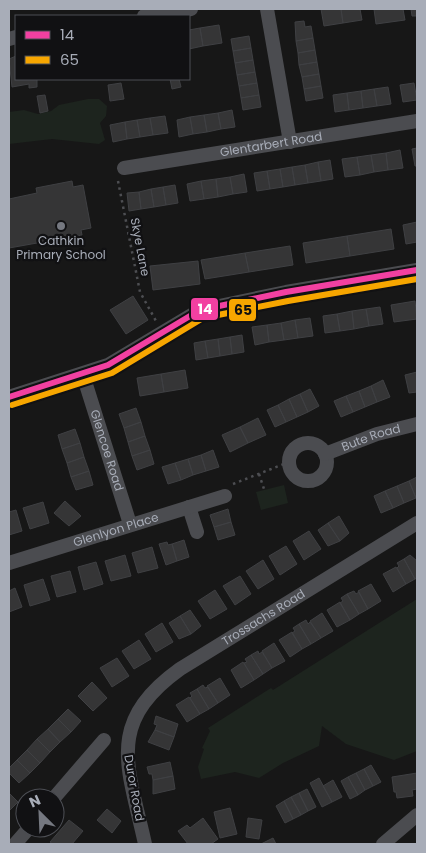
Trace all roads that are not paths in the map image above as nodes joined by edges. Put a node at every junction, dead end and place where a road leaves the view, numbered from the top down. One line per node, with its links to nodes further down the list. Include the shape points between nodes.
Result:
1 (190, 9): 3 (street)
2 (267, 9): 5 (street)
3 (151, 15)
4 (417, 121): 5 (street, Glentarbert Road)
5 (290, 142): 6 (street, Glentarbert Road)
6 (124, 168)
7 (417, 270): 8 (street, via 216,306 186,317 108,366)
8 (83, 375): 9 (street); 15 (street, Glencoe Road)
9 (9, 397)
10 (417, 424): 11 (street, Bute Road, via 377,434)
11 (325, 454): 11 (street, Bute Road, via 326,470 313,481 304,481 291,470 289,462 296,447 312,444)
12 (225, 496): 13 (street, Glenlyon Place)
13 (189, 507): 15 (street, Glenlyon Place); 16 (street)
14 (417, 523): 18 (street, Trossachs Road, via 162,682 136,713)
15 (130, 524): 17 (street, Glenlyon Place)
16 (197, 532)
17 (9, 563)
18 (129, 732): 22 (street, Duror Road, via 129,770)
19 (104, 740): 20 (street)
20 (63, 788)
21 (417, 815): 23 (street)
22 (145, 844)
23 (383, 844)

